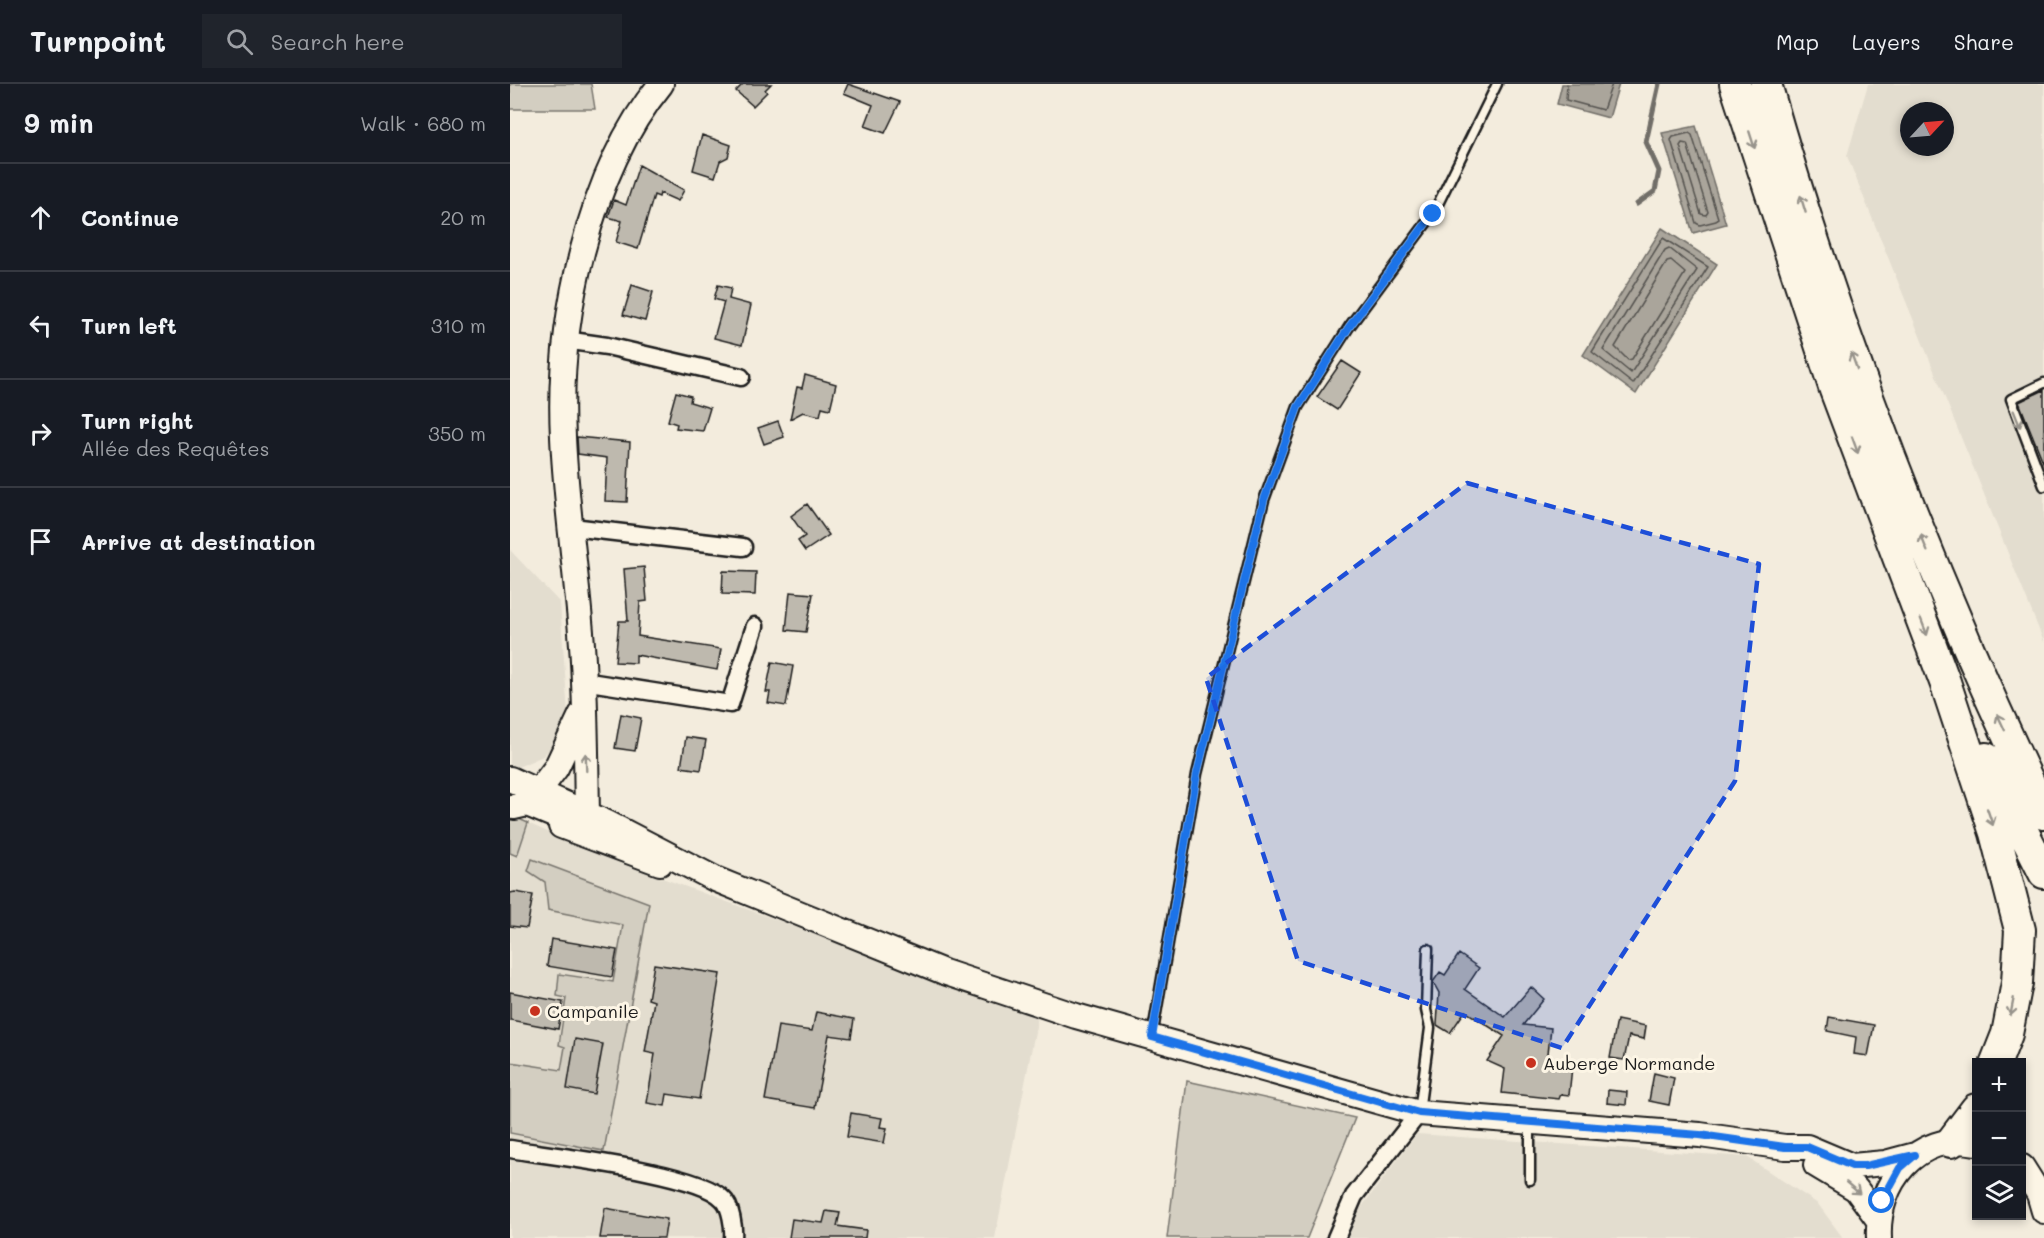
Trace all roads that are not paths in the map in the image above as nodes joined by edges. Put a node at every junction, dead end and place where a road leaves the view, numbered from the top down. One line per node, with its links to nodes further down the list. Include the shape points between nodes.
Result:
1 (661, 84): 5 (main road, via 624,141 603,183)
2 (1497, 84): 25 (lane, via 1433,214 1349,327 1298,407 1264,500 1197,774)
3 (1735, 84): 13 (highway, one-way to 13, via 1835,390)
4 (1766, 84): 15 (highway, one-way to 4, via 1900,484 1848,343)
5 (564, 340): 6 (street); 9 (main road, via 562,436)
6 (741, 377)
7 (2044, 383): 8 (lane, one-way to 8, via 2011,399)
8 (2044, 486)
9 (572, 527): 10 (street); 12 (main road)
10 (743, 547)
11 (755, 626): 12 (street, via 730,704)
12 (583, 681): 14 (main road)
13 (1945, 682): 22 (highway); 26 (highway, one-way to 26, via 1995,832 2020,930 2017,983 2007,1034)
14 (584, 710): 17 (main road, via 556,768); 20 (main road, one-way to 14)
15 (2025, 775): 19 (highway); 21 (highway)
16 (510, 779): 17 (main road)
17 (537, 793): 20 (main road)
18 (512, 806): 20 (main road, via 527,804 579,826); 23 (main road, via 615,849)
19 (2044, 806)
20 (587, 814): 23 (main road)
21 (2044, 814)
22 (2044, 873)
23 (715, 879): 25 (main road, via 944,972)
24 (1428, 949): 28 (lane, via 1426,1010 1430,1028)
25 (1152, 1037): 28 (main road)
26 (1998, 1058)
27 (1976, 1112): 30 (highway)
28 (1419, 1113): 29 (main road); 41 (street, via 1354,1196)
29 (1530, 1122): 31 (main road, via 1700,1135); 37 (lane)
30 (1964, 1143): 33 (main road, via 1932,1147)
31 (1785, 1147): 33 (main road, via 1807,1147 1852,1166); 39 (main road, one-way to 39, via 1856,1189)
32 (510, 1149): 40 (street, via 666,1174 713,1190 725,1200)
33 (1915, 1155): 39 (main road, via 1889,1184 1882,1201)
34 (2026, 1160): 35 (main road)
35 (2044, 1161)
36 (2026, 1173): 38 (main road, via 2040,1194)
37 (1530, 1180)
38 (2044, 1211)
39 (1879, 1233)
40 (733, 1238)
41 (1336, 1238)

